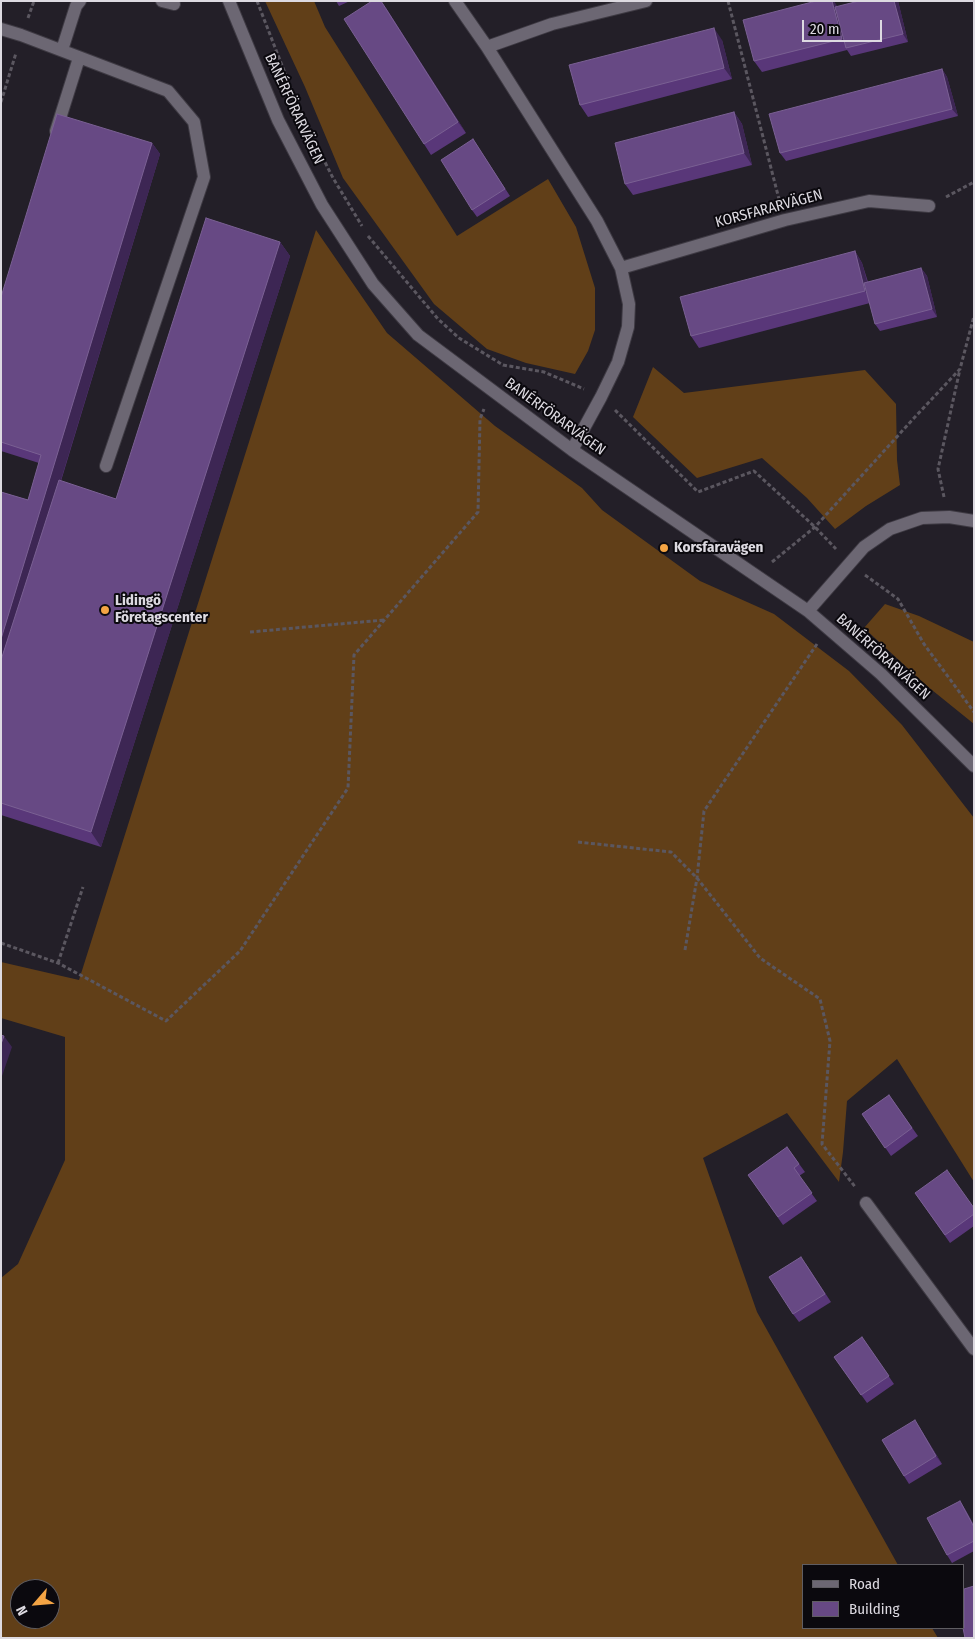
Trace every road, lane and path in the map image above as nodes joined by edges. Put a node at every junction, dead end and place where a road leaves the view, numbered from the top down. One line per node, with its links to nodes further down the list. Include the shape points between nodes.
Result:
1 (80, 1): 9 (street)
2 (229, 1): 21 (street, BANÉRFÖRARVÄGEN, via 278,120 322,205 373,284 418,335)
3 (257, 1): 15 (path, via 302,117)
4 (455, 1): 8 (street)
5 (646, 1): 8 (street, via 552,24)
6 (728, 1): 14 (path)
7 (1, 29): 9 (street)
8 (487, 47): 17 (street, via 597,221)
9 (62, 50): 10 (street)
10 (79, 58): 11 (street); 24 (street, via 168,91 194,122 204,178)
11 (52, 142)
12 (974, 182): 13 (path)
13 (929, 206): 14 (street, KORSFARARVÄGEN, via 869,201)
14 (785, 220): 17 (street, KORSFARARVÄGEN)
15 (363, 227)
16 (368, 235): 19 (path, via 438,319 459,338)
17 (621, 268): 22 (street, via 629,304 628,327 618,362)
18 (974, 316): 20 (path)
19 (503, 365): 21 (path); 22 (path, via 544,372)
20 (960, 369): 25 (path, via 938,469); 27 (path)
21 (492, 391): 23 (street, BANÉRFÖRARVÄGEN); 31 (path, via 480,418 478,512)
22 (602, 397): 23 (street); 27 (path, via 698,492 754,472)
23 (572, 450): 29 (street, BANÉRFÖRARVÄGEN)
24 (106, 466)
25 (949, 517): 26 (street); 28 (street, via 922,518 890,529 864,547)
26 (974, 521)
27 (815, 528): 28 (path); 29 (path)
28 (850, 564): 30 (street); 34 (path, via 898,599 924,644)
29 (754, 576): 30 (street, BANÉRFÖRARVÄGEN)
30 (808, 611): 32 (street, BANÉRFÖRARVÄGEN)
31 (384, 620): 33 (path); 41 (path, via 354,655 348,788 240,951 166,1022)
32 (828, 628): 35 (street, BANÉRFÖRARVÄGEN, via 881,674); 37 (path, via 704,811)
33 (250, 632)
34 (974, 712)
35 (974, 766)
36 (578, 842): 37 (path, via 671,852)
37 (697, 878): 40 (path); 42 (path, via 760,958 820,999 830,1041 822,1144)
38 (83, 887): 41 (path)
39 (1, 943): 41 (path)
40 (685, 950)
41 (58, 963)
42 (866, 1203): 43 (street)
43 (974, 1349)

